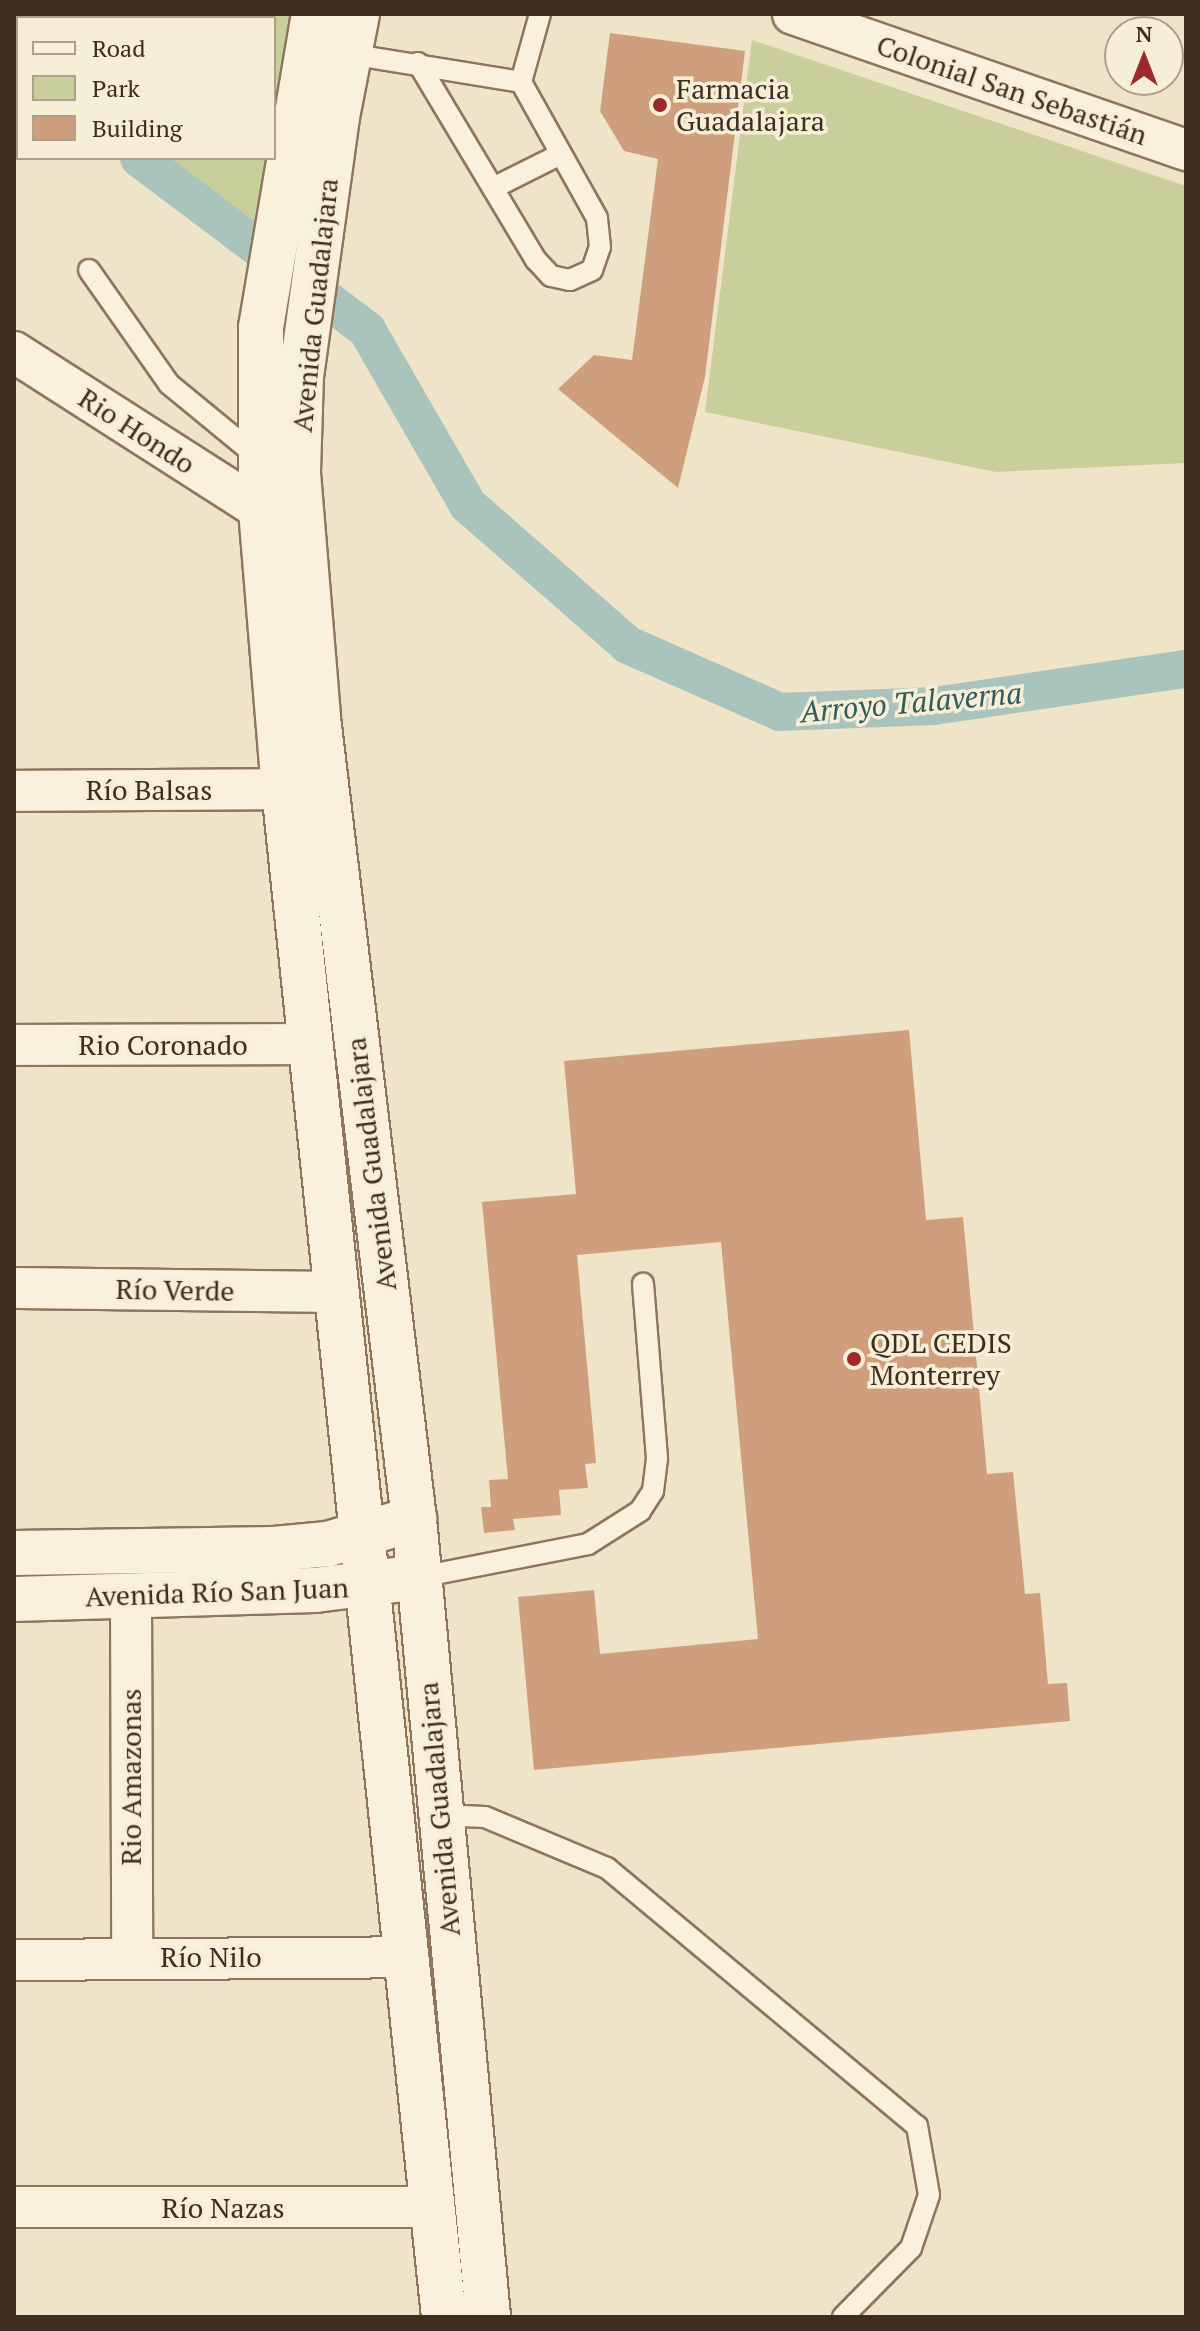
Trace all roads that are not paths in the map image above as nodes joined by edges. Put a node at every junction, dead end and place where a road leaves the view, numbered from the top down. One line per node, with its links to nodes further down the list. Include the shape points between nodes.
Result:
1 (314, 14): 12 (main road, Avenida Guadalajara, via 261,328)
2 (540, 14): 6 (lane)
3 (793, 14): 7 (street, Colonial San Sebastián)
4 (353, 34): 5 (lane); 21 (main road, Avenida Guadalajara, via 301,376 298,473 318,718)
5 (418, 63): 6 (lane); 9 (lane)
6 (521, 82): 8 (lane)
7 (1186, 150)
8 (559, 155): 9 (lane); 9 (lane, via 597,218 600,247 592,270 570,280 551,276)
9 (493, 188)
10 (89, 270): 12 (lane, via 169,384)
11 (14, 352): 13 (street, Rio Hondo)
12 (259, 458): 13 (main road, Avenida Guadalajara)
13 (261, 510): 14 (main road, Avenida Guadalajara)
14 (284, 789): 15 (street, Río Balsas); 16 (main road, Avenida Guadalajara)
15 (14, 791)
16 (312, 1044): 17 (street, Rio Coronado); 20 (main road, Avenida Guadalajara)
17 (14, 1045)
18 (643, 1284): 24 (lane, via 657,1458 653,1491 640,1511 588,1544)
19 (14, 1288): 20 (street, Río Verde)
20 (336, 1292): 22 (main road, Avenida Guadalajara)
21 (414, 1519): 22 (main road, Avenida Río San Juan); 24 (main road, Avenida Guadalajara)
22 (365, 1535): 23 (main road, Avenida Río San Juan, via 274,1549); 25 (main road, Avenida Guadalajara)
23 (14, 1553)
24 (420, 1577): 25 (main road, Avenida Río San Juan); 28 (main road, Avenida Guadalajara)
25 (368, 1585): 26 (main road, Avenida Río San Juan); 30 (main road, Avenida Guadalajara)
26 (131, 1597): 27 (main road, Avenida Río San Juan); 29 (street, Rio Amazonas)
27 (14, 1599)
28 (439, 1815): 35 (main road, Avenida Guadalajara); 36 (lane, via 485,1817 607,1868 917,2126 929,2195 911,2248)
29 (132, 1957): 30 (street, Río Nilo); 31 (street, Río Nilo)
30 (408, 1957): 33 (main road, Avenida Guadalajara)
31 (14, 1960)
32 (14, 2207): 33 (street, Río Nazas)
33 (432, 2207): 34 (main road, Avenida Guadalajara)
34 (444, 2317)
35 (488, 2317)
36 (843, 2317)

